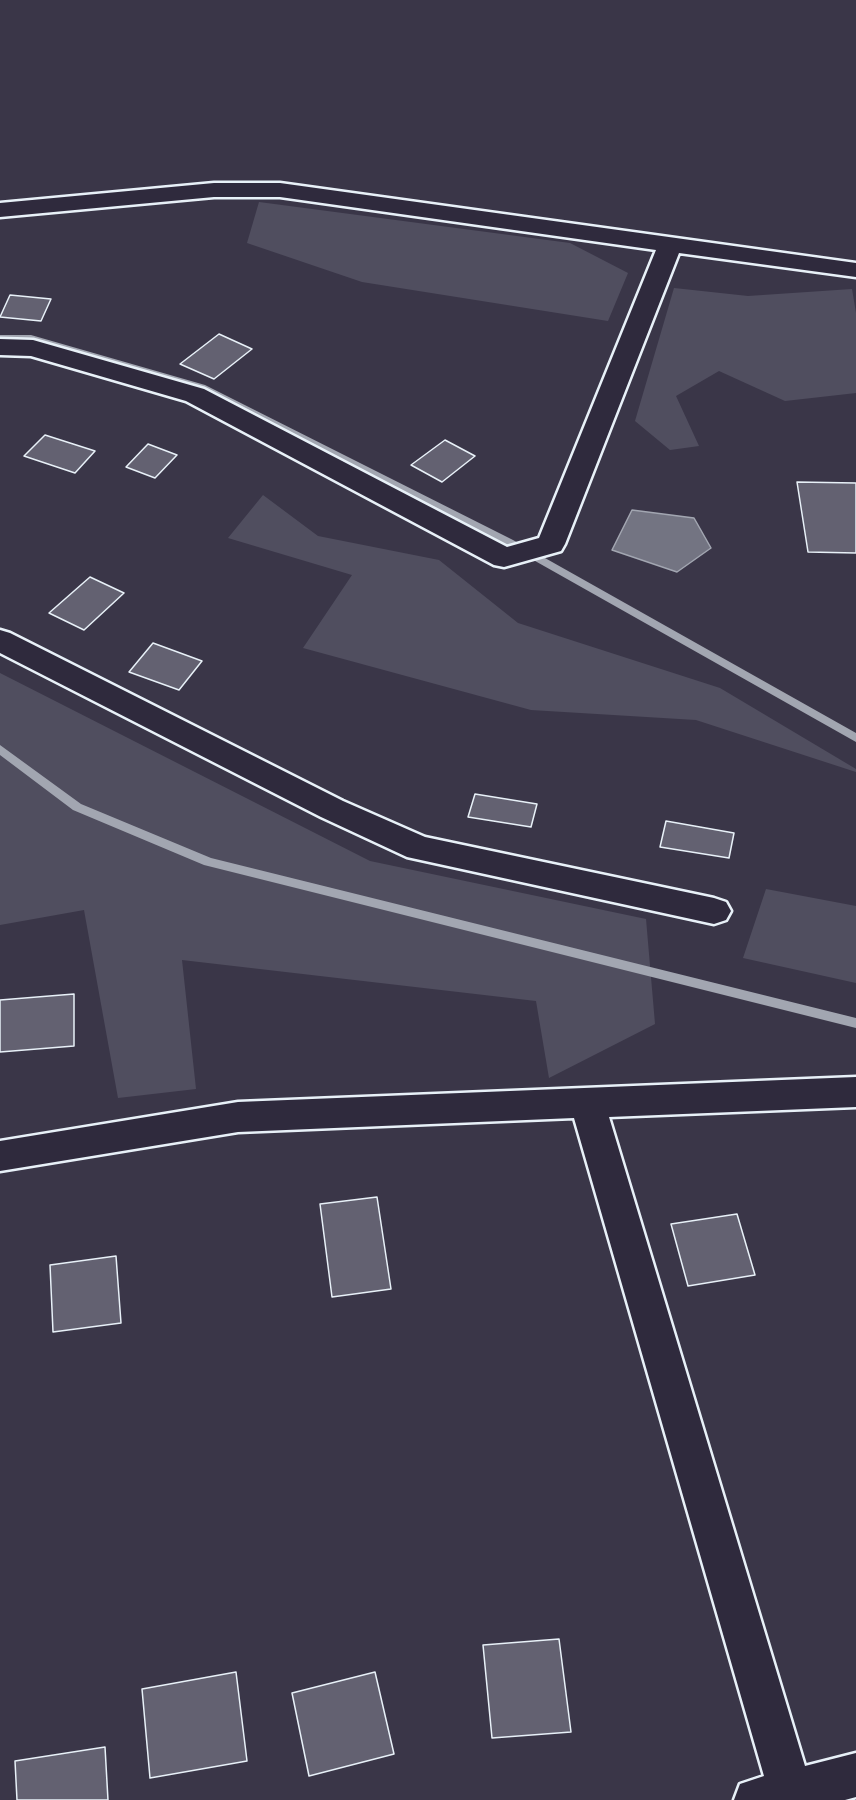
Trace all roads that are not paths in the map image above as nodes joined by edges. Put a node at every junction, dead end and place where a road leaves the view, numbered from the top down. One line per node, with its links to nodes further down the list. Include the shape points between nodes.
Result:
1 (0, 210): 2 (street, via 214,190 280,190)
2 (670, 244): 3 (street); 4 (street, via 551,544 504,558 195,395 33,348)
3 (856, 270)
4 (0, 347)
5 (0, 640): 6 (street, via 332,809 418,848)
6 (714, 910)
7 (856, 1092): 8 (street)
8 (587, 1103): 9 (street, via 238,1117); 11 (street)
9 (0, 1156)
10 (856, 1775): 11 (street)
11 (773, 1795)

